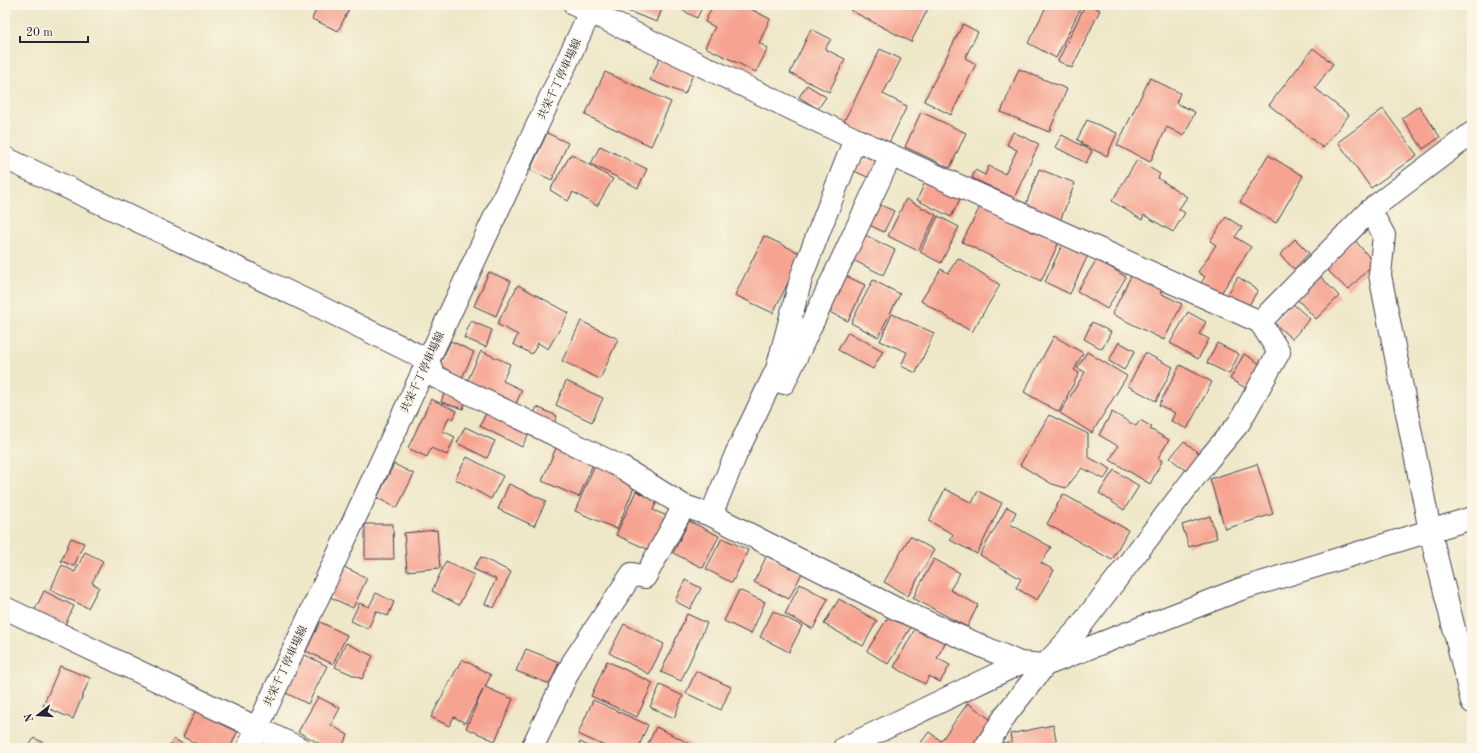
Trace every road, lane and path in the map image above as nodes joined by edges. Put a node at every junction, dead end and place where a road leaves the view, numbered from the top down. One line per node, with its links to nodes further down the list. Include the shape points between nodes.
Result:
1 (586, 7): 3 (street); 8 (street, 共栄千丁停車場線)
2 (1472, 133): 6 (street)
3 (856, 139): 4 (street); 10 (street, via 802,275 777,369 736,454)
4 (891, 155): 7 (street); 10 (street)
5 (5, 158): 8 (street)
6 (1370, 210): 7 (street); 12 (street, via 1384,235 1380,275)
7 (1260, 322): 15 (street, via 1279,352 1239,423 1078,628)
8 (428, 360): 9 (street, via 434,376 621,467); 17 (street, 共栄千丁停車場線)
9 (684, 506): 10 (street); 20 (street, via 645,577 632,574 573,662)
10 (716, 517): 14 (street, via 897,609)
11 (1472, 518): 12 (street)
12 (1430, 531): 15 (street, via 1241,589); 16 (street)
13 (5, 608): 17 (street)
14 (1020, 663): 15 (street); 21 (street)
15 (1045, 665): 22 (street, via 1007,713)
16 (1472, 702)
17 (257, 728): 18 (street, 共栄千丁停車場線); 19 (street)
18 (248, 748)
19 (299, 748)
20 (532, 748)
21 (844, 748)
22 (985, 748)

